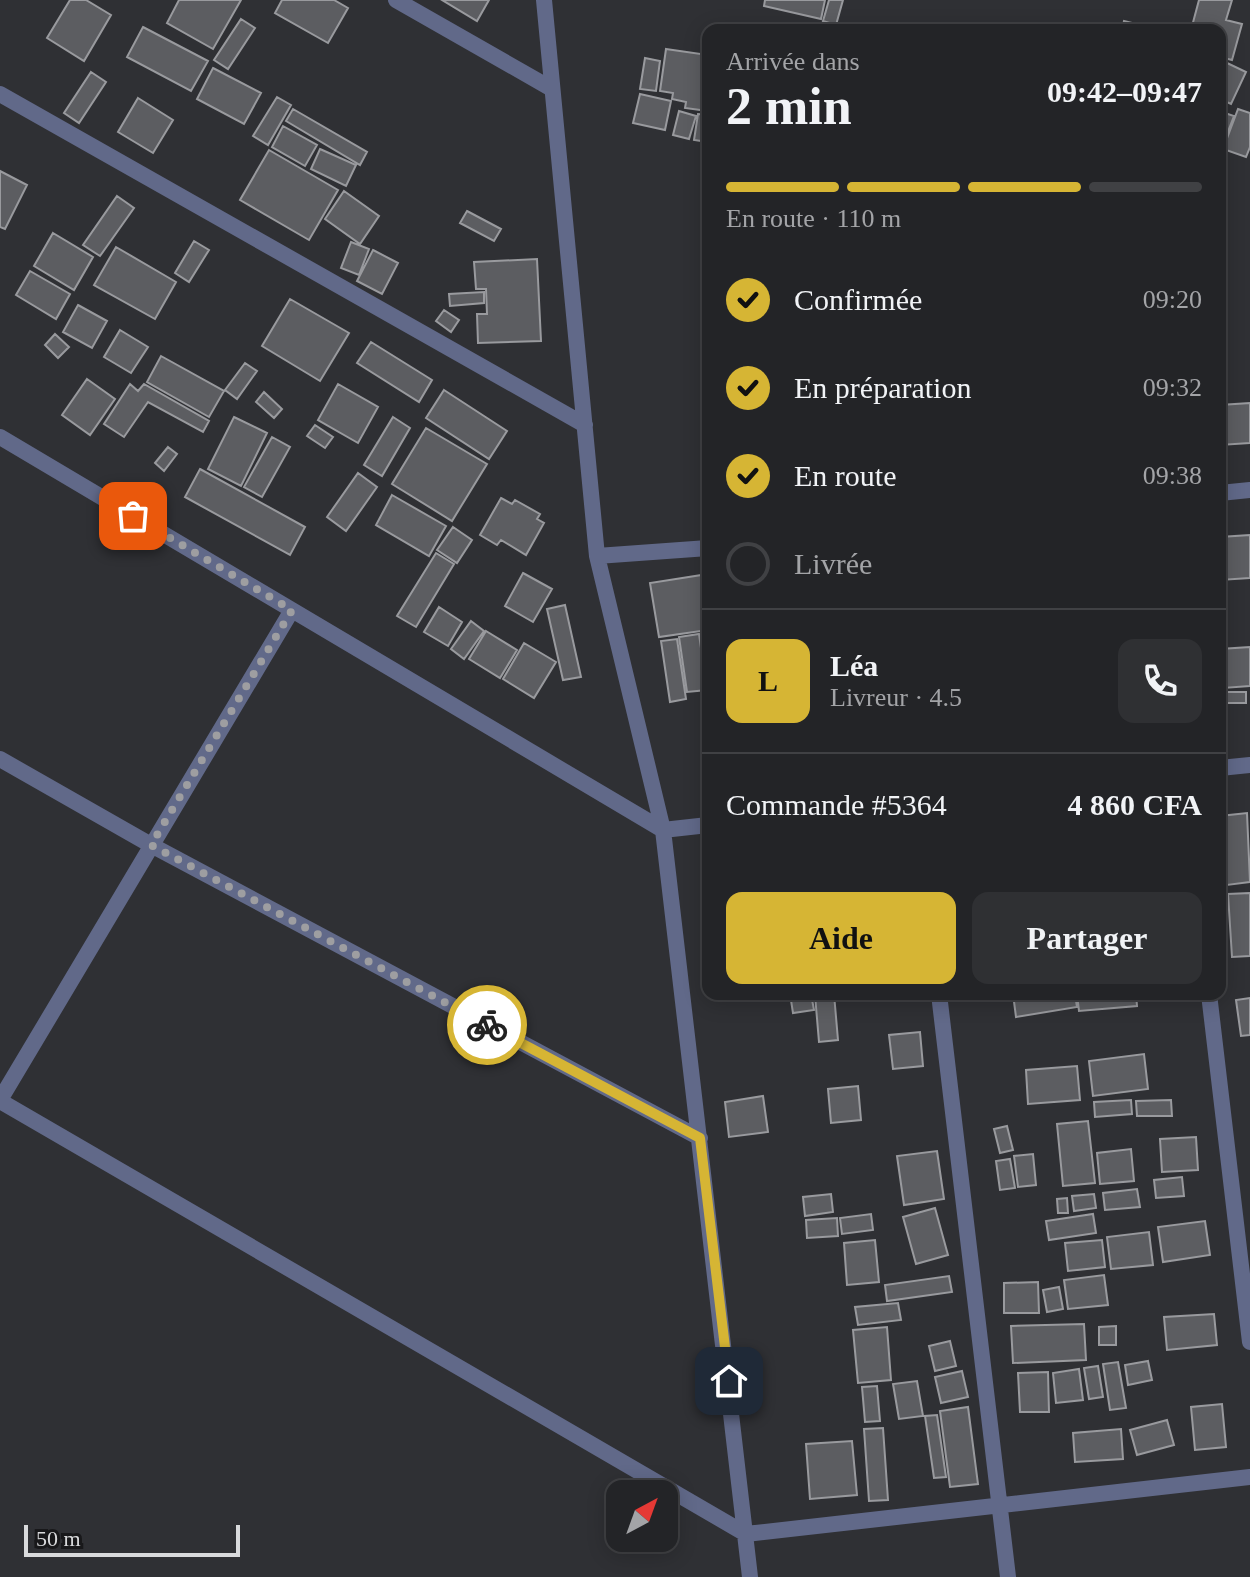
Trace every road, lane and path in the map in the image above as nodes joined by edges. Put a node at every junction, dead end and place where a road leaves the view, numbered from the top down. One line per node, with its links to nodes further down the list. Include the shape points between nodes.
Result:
1 (396, 0): 3 (street)
2 (544, 0): 3 (street)
3 (552, 89): 5 (street)
4 (0, 94): 5 (street)
5 (585, 425): 10 (street)
6 (0, 437): 11 (street)
7 (1250, 490): 8 (street)
8 (1226, 492)
9 (702, 548): 10 (street)
10 (597, 556): 16 (street)
11 (292, 610): 16 (street); 17 (street)
12 (0, 759): 17 (street)
13 (1250, 765): 14 (street)
14 (1226, 767)
15 (702, 826): 16 (street)
16 (663, 830): 21 (street)
17 (151, 845): 20 (street); 21 (street)
18 (940, 1000): 24 (street)
19 (1210, 1000): 22 (street)
20 (0, 1100): 25 (street)
21 (700, 1138): 25 (street)
22 (1250, 1342)
23 (1250, 1477): 24 (street)
24 (1000, 1505): 25 (street); 27 (street)
25 (746, 1534): 26 (street)
26 (750, 1577)
27 (1008, 1577)

